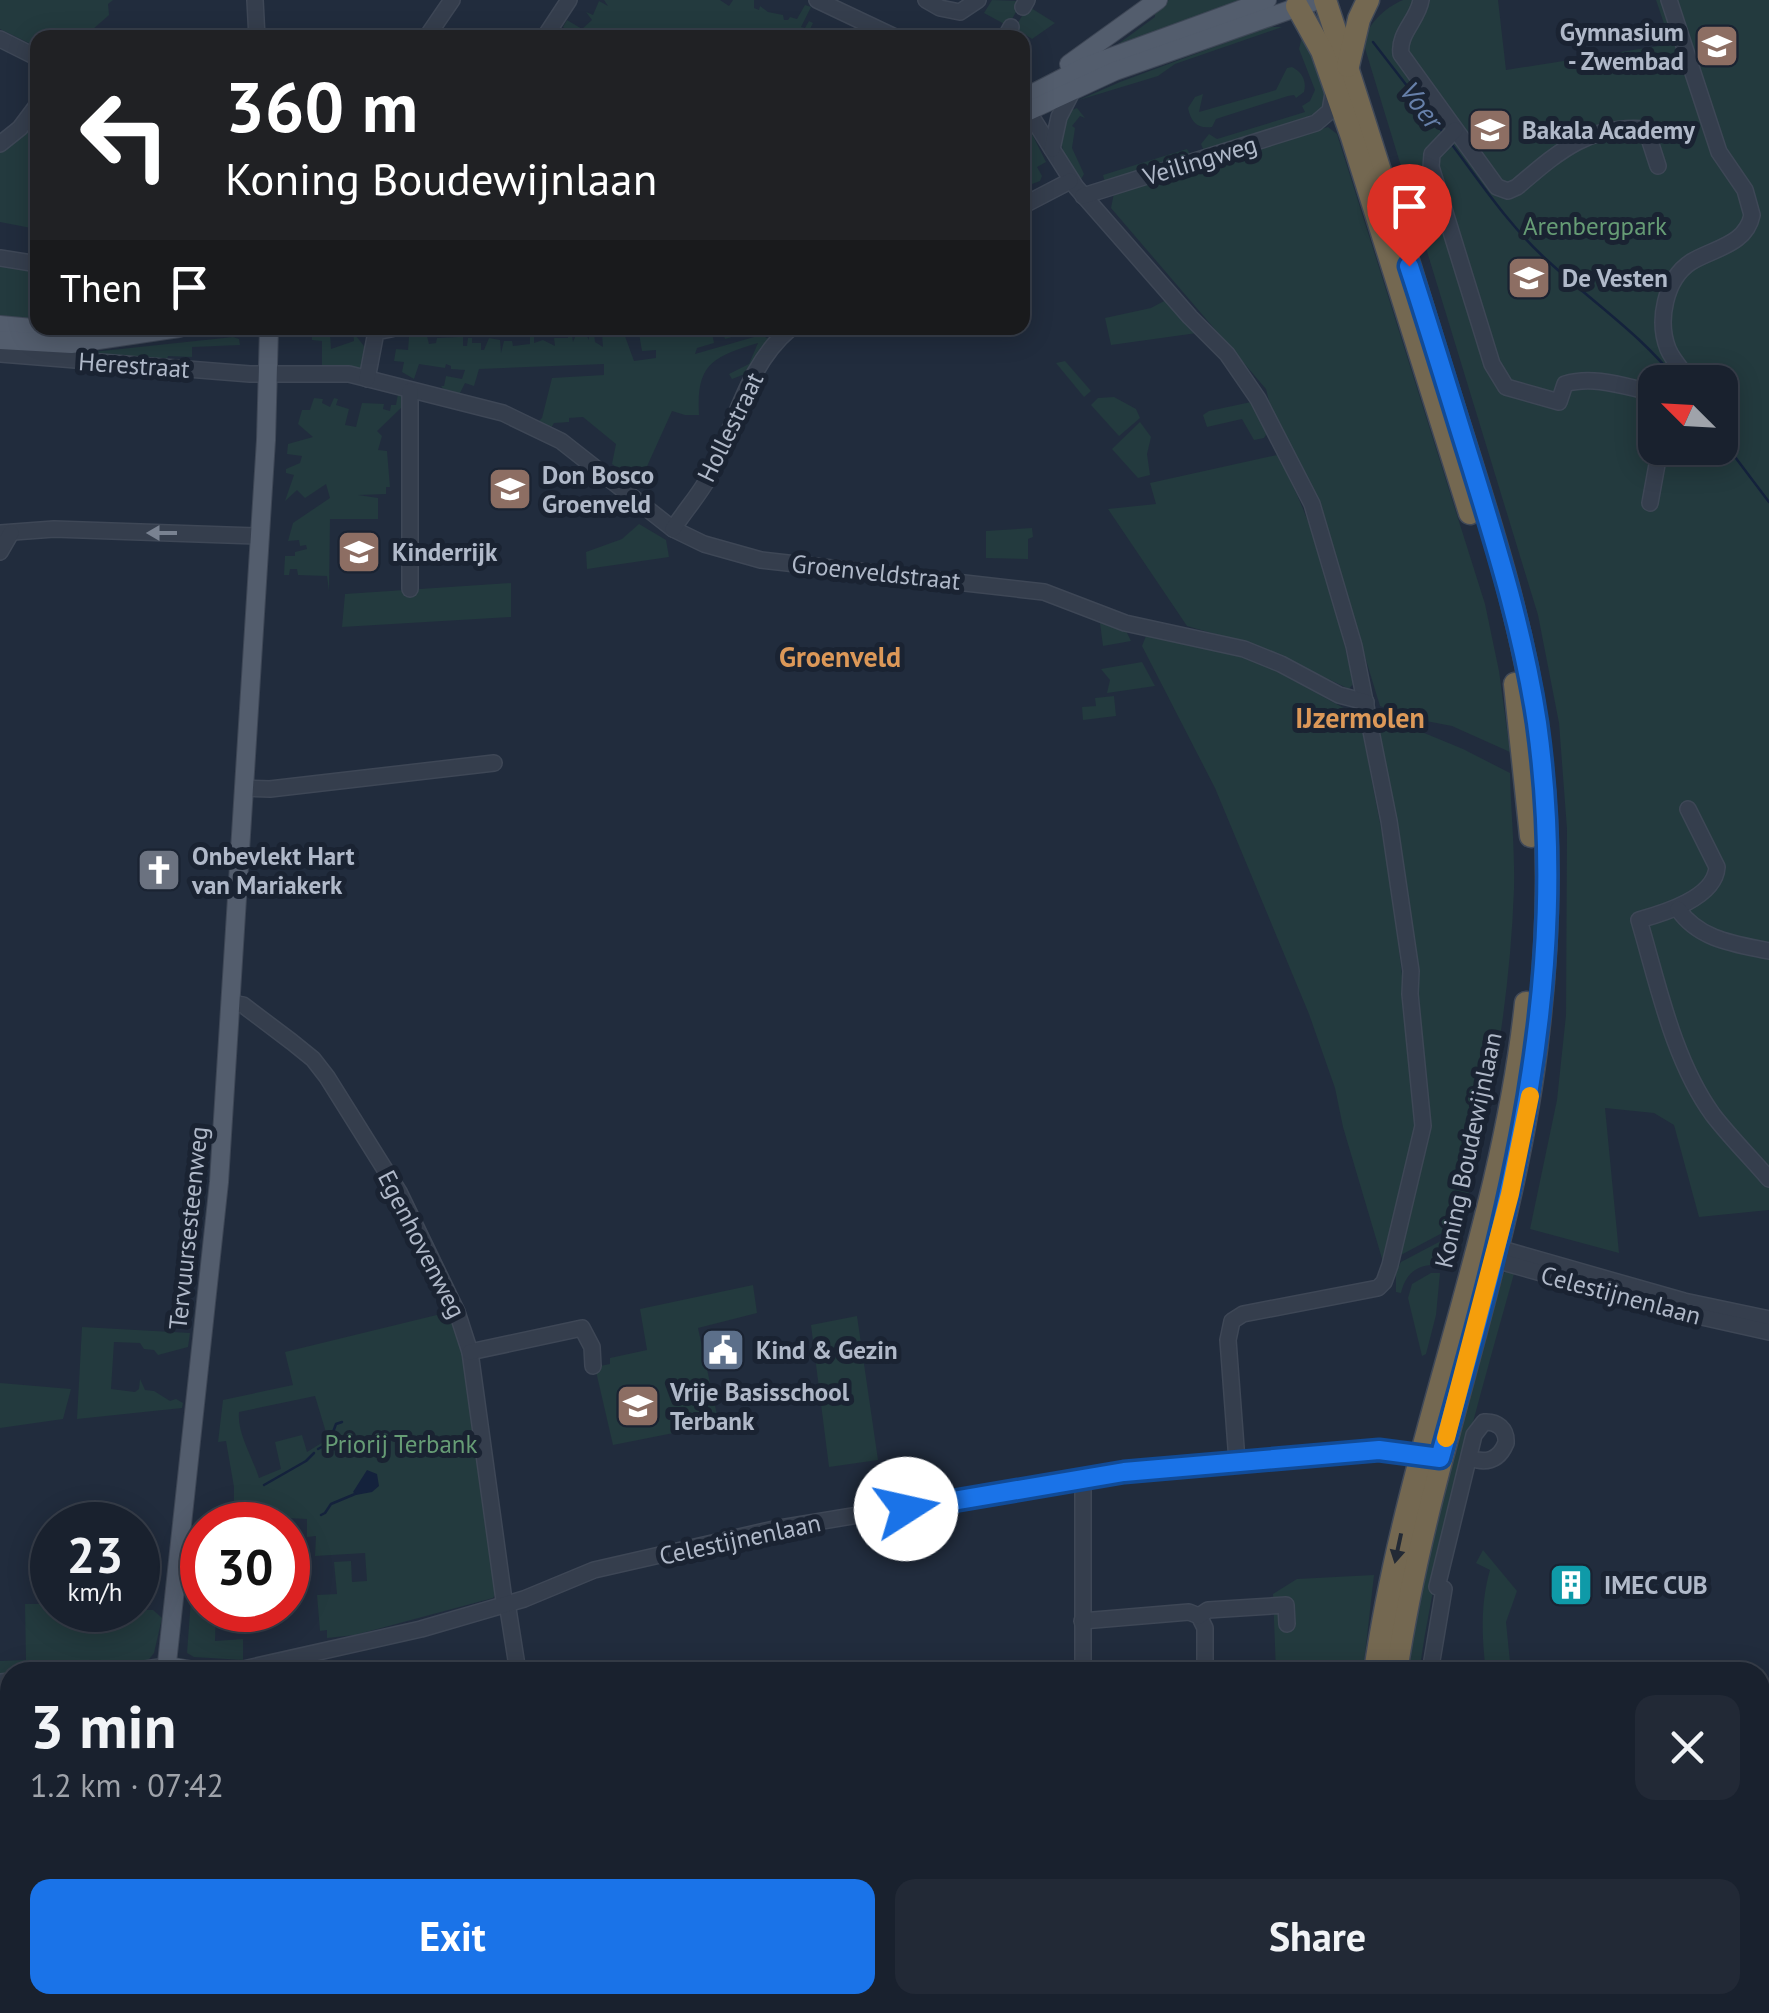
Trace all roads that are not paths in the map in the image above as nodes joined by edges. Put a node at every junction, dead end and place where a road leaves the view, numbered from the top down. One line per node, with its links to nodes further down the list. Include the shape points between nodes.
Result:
1 (255, 0): 13 (street)
2 (452, 0): 14 (street)
3 (570, 0): 15 (street)
4 (817, 0): 16 (street)
5 (926, 0): 6 (street, via 960,12)
6 (978, 0)
7 (1158, 0): 21 (main road)
8 (1267, 0): 22 (main road)
9 (1368, 0): 19 (highway)
10 (1422, 0): 28 (street, via 1400,49)
11 (1668, 0): 45 (street, via 1718,152 1752,215 1740,237 1691,262 1670,288 1664,326)
12 (1308, 2): 19 (highway, Koning Boudewijnlaan, via 1322,50); 20 (main road)
13 (256, 30)
14 (431, 30)
15 (549, 30)
16 (880, 30)
17 (0, 39): 18 (street)
18 (30, 54)
19 (1341, 75): 26 (street, via 1330,111); 27 (highway, Koning Boudewijnlaan); 65 (highway, Koning Boudewijnlaan, via 1504,570 1539,740 1544,978 1527,1115)
20 (1075, 87): 23 (main road); 30 (street)
21 (1030, 96)
22 (1030, 96)
23 (1030, 108)
24 (30, 115): 29 (street)
25 (1030, 117): 30 (street)
26 (1316, 123): 27 (street); 33 (street, Veilingweg)
27 (1352, 137): 65 (highway, Koning Boudewijnlaan, via 1499,606 1522,735 1534,878 1528,981)
28 (1447, 137): 31 (street, via 1502,190 1517,188 1566,147 1611,131 1646,129); 48 (street, via 1432,154 1432,167 1492,364 1506,386 1559,402 1565,384 1588,380)
29 (0, 144)
30 (1052, 149): 32 (street)
31 (1658, 166)
32 (1070, 180): 33 (street); 34 (street)
33 (1083, 196): 57 (street, via 1228,354 1258,400 1312,504)
34 (1030, 202)
35 (0, 258): 36 (street)
36 (30, 263)
37 (0, 326): 38 (main road)
38 (30, 328)
39 (132, 335): 43 (main road, via 71,344)
40 (269, 335): 46 (main road, Tervuursesteenweg)
41 (375, 335): 47 (street)
42 (782, 335): 52 (street, Hollestraat, via 760,363 706,482)
43 (0, 340)
44 (0, 354): 46 (street, Herestraat)
45 (1679, 365)
46 (269, 374): 47 (street, Groenveldstraat); 54 (main road, Tervuursesteenweg)
47 (367, 379): 49 (street, Groenveldstraat)
48 (1638, 390)
49 (410, 391): 52 (street, Groenveldstraat, via 502,413 549,434); 56 (street)
50 (1657, 465): 51 (street)
51 (1650, 502)
52 (674, 529): 57 (street, Groenveldstraat, via 761,560 1044,592 1125,622 1244,648)
53 (6, 533): 54 (street, one-way to 53); 55 (street)
54 (260, 536): 59 (main road, Tervuursesteenweg)
55 (0, 552)
56 (410, 589)
57 (1366, 702): 72 (street, via 1411,968 1423,1126 1386,1278 1375,1290 1243,1314 1232,1322)
58 (494, 764): 59 (street)
59 (243, 788): 63 (main road, Tervuursesteenweg)
60 (1688, 809): 61 (street, via 1717,867 1711,884)
61 (1678, 909): 62 (street, via 1708,935); 64 (street, via 1639,920 1668,1014 1713,1114)
62 (1769, 951)
63 (232, 1003): 68 (street, Egenhovenweg, via 292,1042 327,1077 399,1192 466,1330); 78 (main road, Tervuursesteenweg)
64 (1769, 1179)
65 (1486, 1251): 66 (street, Celestijnenlaan); 67 (street, Celestijnenlaan, via 1684,1313); 70 (highway, Koning Boudewijnlaan)
66 (1769, 1319)
67 (1769, 1332)
68 (470, 1352): 69 (street, via 582,1328); 74 (street, Egenhovenweg)
69 (593, 1366)
70 (1430, 1456): 72 (street, Celestijnenlaan, via 1379,1450); 83 (highway, Koning Boudewijnlaan, one-way to 83, via 1389,1589); 84 (highway, Koning Boudewijnlaan)
71 (1469, 1458): 85 (street, via 1437,1588 1444,1589)
72 (1237, 1461): 73 (street, Celestijnenlaan)
73 (1083, 1477): 74 (street, Celestijnenlaan, via 774,1530 594,1570); 76 (street)
74 (506, 1604): 79 (street, Celestijnenlaan); 80 (street, Egenhovenweg)
75 (1199, 1616): 76 (street); 77 (street, via 1290,1605); 82 (street)
76 (1082, 1621): 81 (street)
77 (1287, 1624)
78 (168, 1662)
79 (274, 1662)
80 (516, 1662)
81 (1083, 1662)
82 (1205, 1662)
83 (1377, 1662)
84 (1398, 1662)
85 (1432, 1662)

